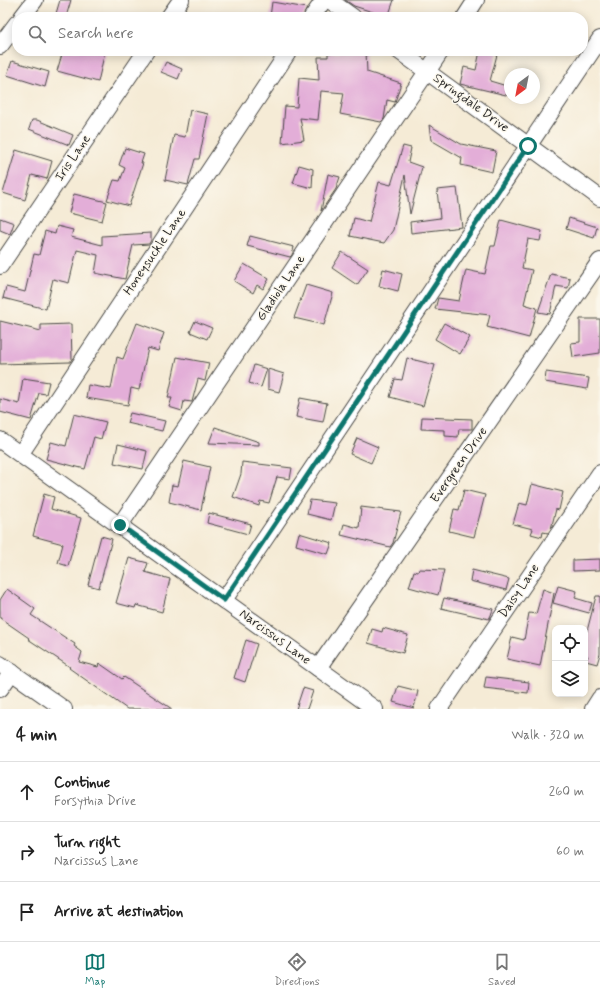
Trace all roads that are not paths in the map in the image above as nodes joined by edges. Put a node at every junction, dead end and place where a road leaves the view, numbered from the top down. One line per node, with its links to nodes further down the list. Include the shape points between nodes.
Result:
1 (35, 0): 6 (street)
2 (181, 0): 7 (street)
3 (324, 0): 8 (street)
4 (329, 0): 9 (street)
5 (476, 0): 10 (street)
6 (26, 12)
7 (173, 12)
8 (316, 12)
9 (346, 12)
10 (468, 12)
11 (12, 30): 13 (street)
12 (600, 38): 19 (street)
13 (0, 46)
14 (143, 56): 22 (street, Iris Lane)
15 (287, 56): 24 (street, Honeysuckle Lane)
16 (406, 56): 18 (street, Springdale Drive)
17 (439, 56): 18 (street, Gladiola Lane)
18 (428, 72): 19 (street, Springdale Drive); 26 (street, Gladiola Lane)
19 (528, 146): 20 (street, Springdale Drive); 27 (street)
20 (600, 198)
21 (600, 261): 29 (street, Evergreen Drive)
22 (0, 266)
23 (0, 440): 24 (street, Narcissus Lane)
24 (21, 453): 26 (street, Narcissus Lane)
25 (600, 473): 34 (street, Daisy Lane)
26 (120, 525): 27 (street, Narcissus Lane)
27 (224, 600): 29 (street, Narcissus Lane)
28 (6, 668): 30 (street); 32 (street)
29 (318, 668): 33 (street, Narcissus Lane)
30 (0, 689)
31 (600, 698): 35 (street)
32 (64, 709)
33 (374, 709)
34 (439, 709)
35 (592, 709)

